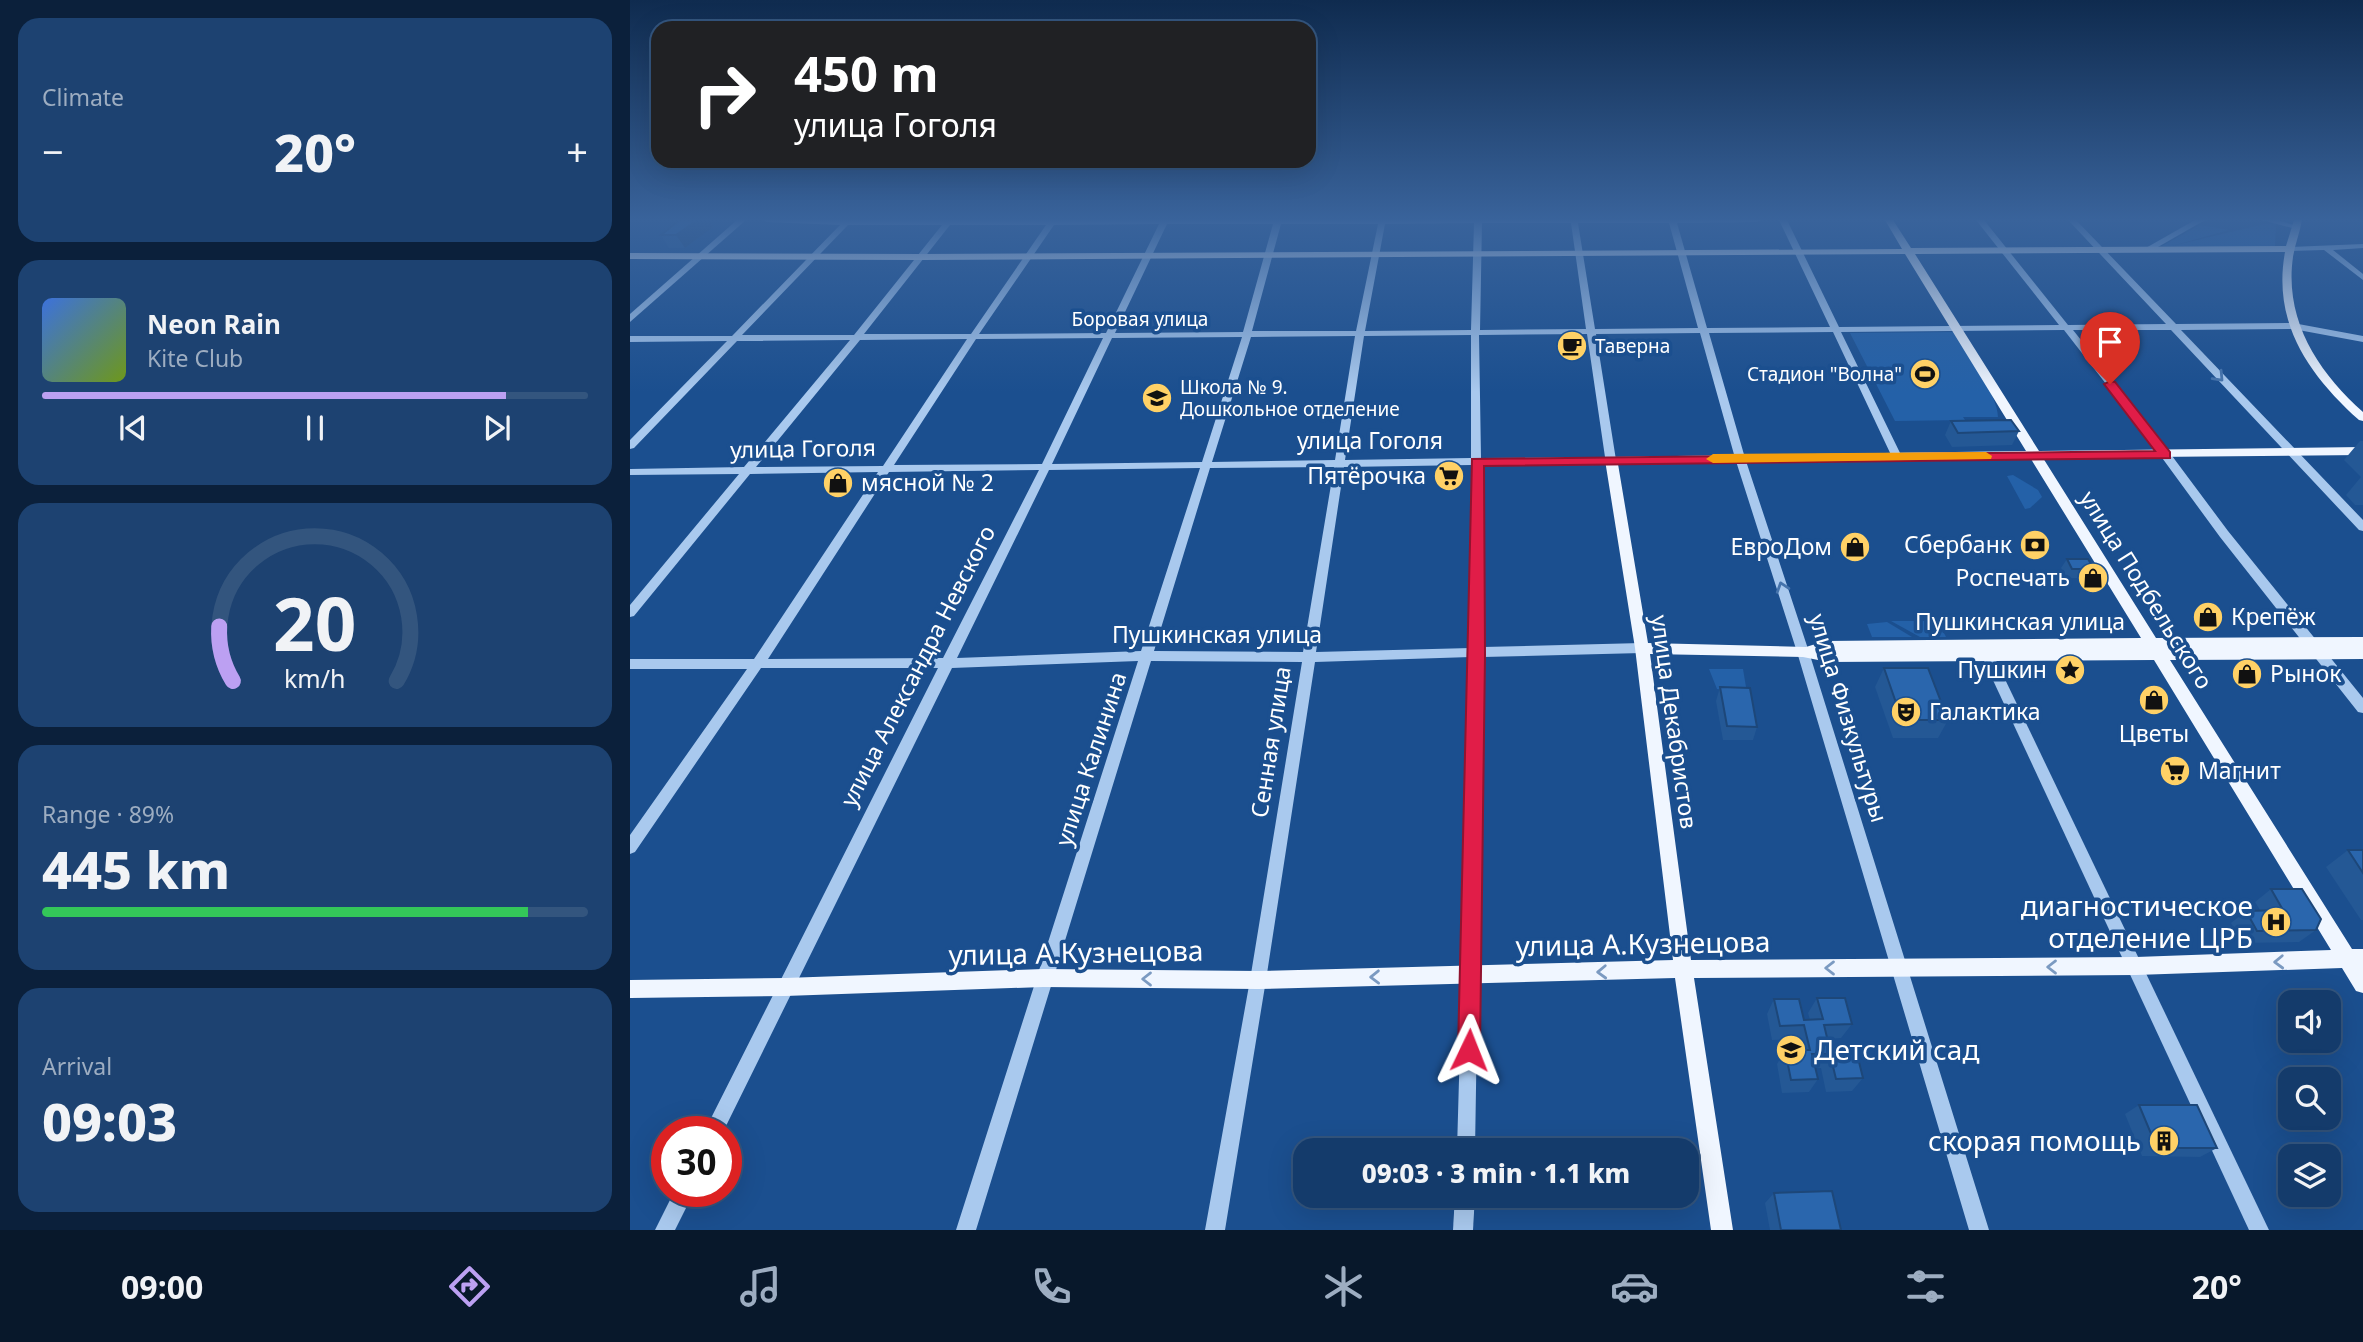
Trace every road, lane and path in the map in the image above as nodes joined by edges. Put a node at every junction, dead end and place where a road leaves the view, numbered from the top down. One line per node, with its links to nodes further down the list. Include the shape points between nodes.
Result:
1 (679, 277): 16 (street)
2 (794, 277): 29 (street)
3 (905, 277): 27 (street)
4 (1015, 277): 30 (street)
5 (1137, 277): 28 (street, улица Александра Невского)
6 (1263, 277): 26 (street, улица Калинина)
7 (1371, 277): 25 (street, Сенная улица)
8 (1477, 277): 24 (street)
9 (1582, 277): 22 (street, улица Декабристов)
10 (1689, 277): 23 (street, улица Физкультуры)
11 (1811, 277): 21 (street)
12 (1923, 277): 19 (main road, улица Подбельского)
13 (2025, 277): 20 (street)
14 (2126, 277): 17 (street)
15 (2289, 277): 18 (main road)
16 (630, 320)
17 (2173, 326): 18 (street, Боровая улица); 20 (street, Боровая улица); 36 (street, one-way to 36)
18 (2293, 326): 32 (street, Боровая улица); 33 (main road, via 2323,379)
19 (1955, 327): 20 (street, Боровая улица); 21 (street, Боровая улица); 37 (main road, улица Подбельского)
20 (2063, 327): 38 (street)
21 (1835, 329): 23 (street, Боровая улица); 39 (street)
22 (1590, 331): 23 (street, Боровая улица); 24 (street, Боровая улица); 41 (street, улица Декабристов)
23 (1705, 331): 40 (street, улица Физкультуры)
24 (1475, 332): 25 (street, Боровая улица); 43 (street)
25 (1360, 333): 26 (street, Боровая улица); 42 (street, Сенная улица)
26 (1247, 335): 28 (street, Боровая улица); 44 (street, улица Калинина)
27 (858, 336): 29 (street, Боровая улица); 30 (street, Боровая улица); 47 (street)
28 (1108, 336): 30 (street, Боровая улица); 45 (street, улица Александра Невского)
29 (736, 338): 31 (street, Боровая улица); 34 (street)
30 (972, 338): 46 (street)
31 (630, 339)
32 (2363, 339)
33 (2363, 418)
34 (630, 446)
35 (2363, 451): 36 (main road, улица Гоголя)
36 (2292, 453): 38 (main road, улица Гоголя); 49 (street)
37 (2033, 455): 38 (main road, улица Гоголя); 39 (main road, улица Гоголя); 54 (main road, улица Подбельского)
38 (2165, 455): 53 (street)
39 (1897, 457): 40 (main road, улица Гоголя)
40 (1740, 458): 41 (main road, улица Гоголя); 56 (street, улица Физкультуры, one-way to 40)
41 (1611, 460): 43 (street, улица Гоголя); 52 (main road, улица Декабристов)
42 (1339, 462): 43 (street, улица Гоголя); 44 (street, улица Гоголя); 60 (street, Сенная улица)
43 (1477, 462): 58 (street)
44 (1205, 464): 45 (street, улица Гоголя); 59 (street, улица Калинина)
45 (1046, 466): 46 (street, улица Гоголя); 62 (street, улица Александра Невского)
46 (886, 469): 47 (street, улица Гоголя); 61 (street)
47 (747, 470): 48 (street, улица Гоголя); 50 (street)
48 (630, 472)
49 (2363, 527)
50 (630, 613)
51 (2363, 642): 53 (main road, Пушкинская улица)
52 (1642, 648): 56 (main road, Пушкинская улица); 58 (street, Пушкинская улица); 69 (main road, улица Декабристов)
53 (2316, 648): 54 (main road, Пушкинская улица); 57 (main road, Пушкинская улица); 64 (street)
54 (2154, 649): 55 (main road, Пушкинская улица); 66 (main road, улица Подбельского)
55 (1984, 650): 56 (main road, Пушкинская улица, via 1828,656); 67 (street)
56 (1803, 652): 68 (street, улица Физкультуры)
57 (2363, 653)
58 (1477, 654): 60 (street, Пушкинская улица); 70 (street)
59 (1146, 656): 60 (street, Пушкинская улица); 62 (street, Пушкинская улица); 71 (street, улица Калинина)
60 (1310, 657): 72 (street, Сенная улица)
61 (759, 662): 62 (street, Пушкинская улица); 63 (street, Пушкинская улица); 65 (street)
62 (947, 663): 74 (street, улица Александра Невского)
63 (630, 664)
64 (2363, 709)
65 (630, 847)
66 (2355, 958): 67 (main road, улица А.Кузнецова, one-way to 67); 73 (main road, улица Подбельского)
67 (2136, 967): 68 (main road, улица А.Кузнецова, one-way to 68); 86 (street)
68 (1898, 968): 69 (main road, улица А.Кузнецова, one-way to 69); 85 (street, улица Физкультуры)
69 (1683, 969): 70 (main road, улица А.Кузнецова, one-way to 70); 84 (main road, улица Декабристов)
70 (1471, 976): 72 (main road, улица А.Кузнецова, one-way to 72); 77 (street)
71 (1043, 978): 72 (main road, улица А.Кузнецова, one-way to 71); 74 (main road, улица А.Кузнецова); 81 (street, улица Калинина)
72 (1258, 979): 82 (street, Сенная улица)
73 (2363, 984)
74 (785, 987): 75 (main road, улица А.Кузнецова); 76 (street, улица Александра Невского)
75 (630, 989)
76 (721, 1116)
77 (1466, 1138)
78 (676, 1207): 80 (street)
79 (1465, 1208): 83 (street)
80 (665, 1230)
81 (966, 1230)
82 (1215, 1230)
83 (1464, 1230)
84 (1722, 1230)
85 (1979, 1230)
86 (2259, 1230)

